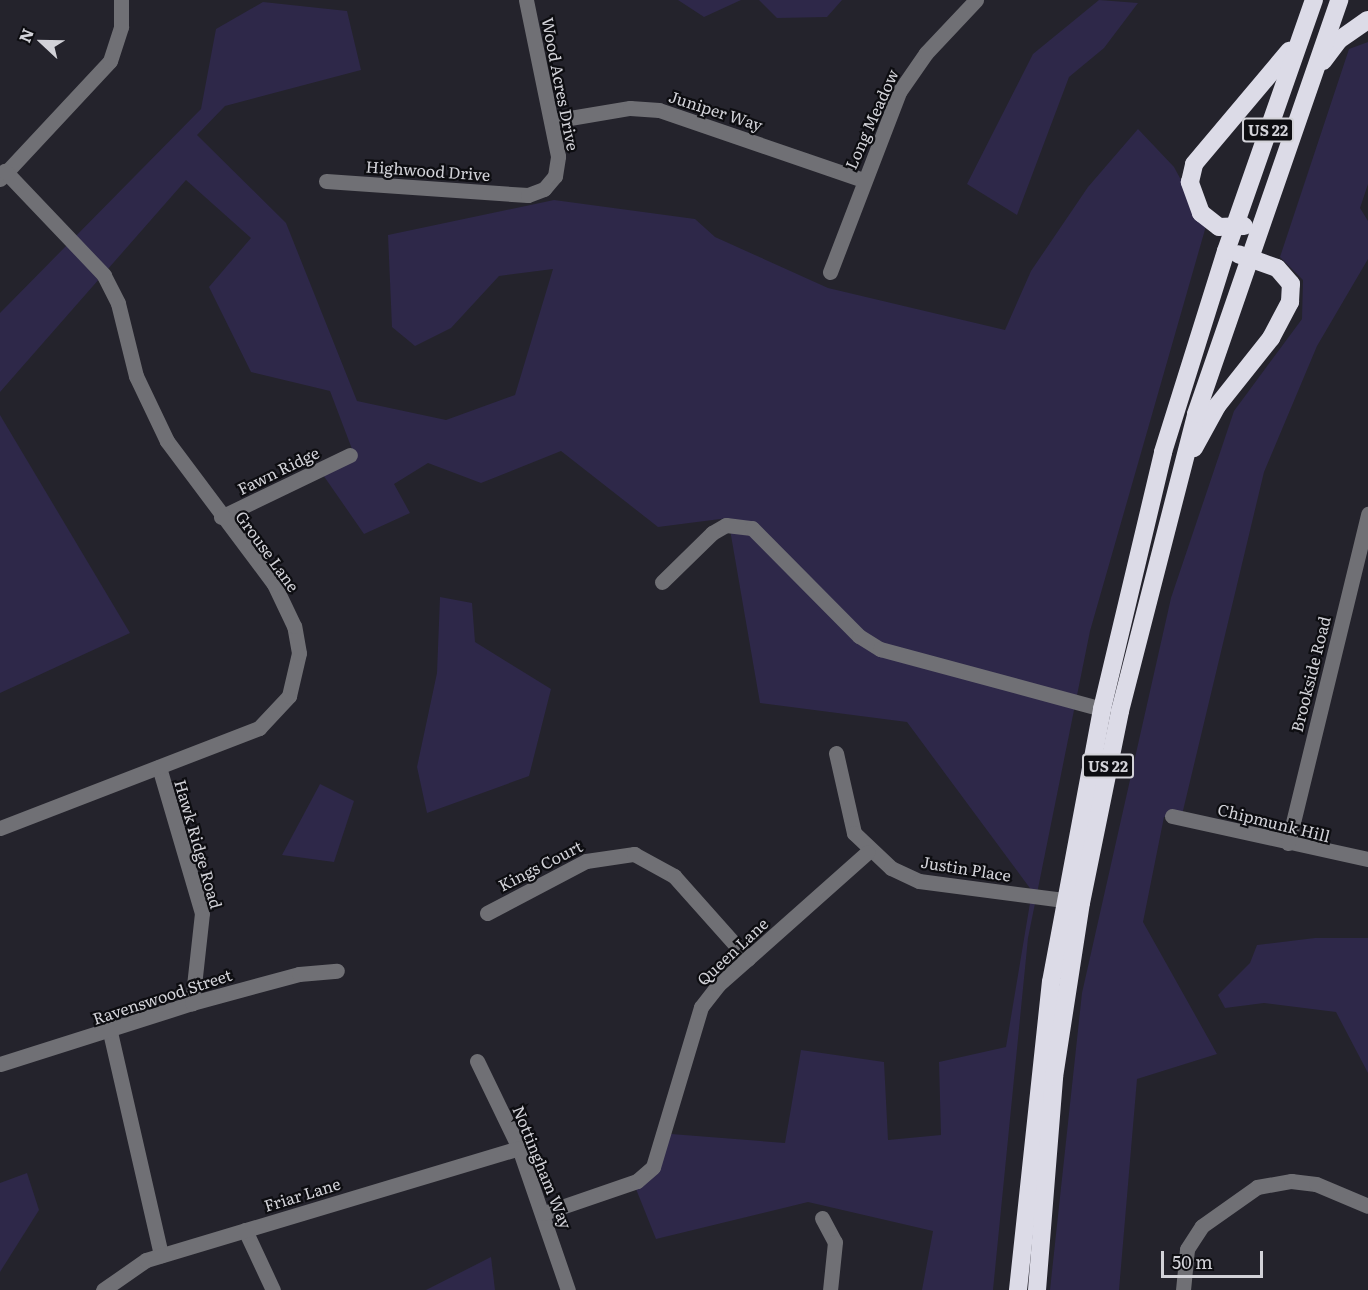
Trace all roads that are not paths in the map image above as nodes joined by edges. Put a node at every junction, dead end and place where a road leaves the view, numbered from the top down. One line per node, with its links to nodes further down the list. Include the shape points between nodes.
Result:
1 (121, 0): 10 (street, via 121,27 110,61)
2 (526, 0): 9 (street, Wood Acres Drive)
3 (976, 0): 11 (street, Long Meadow, via 911,72)
4 (1314, 0): 7 (highway, US 22)
5 (1339, 0): 8 (highway, US 22)
6 (1368, 20): 8 (highway, via 1339,40)
7 (1302, 33): 15 (highway, US 22); 15 (highway, via 1265,86 1194,164 1193,203 1208,222)
8 (1311, 76): 14 (highway, US 22)
9 (552, 121): 11 (street, Juniper Way, via 630,108 659,110); 13 (street, Wood Acres Drive, via 558,169 544,189)
10 (3, 175): 22 (street, Grouse Lane, via 104,274 118,303 136,376 167,441)
11 (864, 180): 18 (street, Long Meadow)
12 (326, 181): 13 (street, Highwood Drive)
13 (528, 195)
14 (1258, 225): 15 (highway); 17 (highway, US 22)
15 (1234, 226): 16 (highway, US 22)
16 (1226, 251): 17 (highway); 24 (highway, US 22, via 1164,452)
17 (1248, 256): 20 (highway, US 22); 20 (highway, via 1287,278 1290,302 1271,338 1216,406)
18 (831, 272)
19 (350, 454): 22 (street, Fawn Ridge)
20 (1178, 479): 51 (highway, US 22, via 1120,711 1081,903 1054,1077)
21 (1368, 514): 29 (street, Brookside Road)
22 (221, 517): 26 (street, Grouse Lane, via 286,604 297,635 296,679 279,711 259,729)
23 (662, 582): 24 (street, via 712,533 726,525 752,528 859,636 880,649)
24 (1102, 709): 32 (highway, US 22)
25 (836, 753): 30 (street, via 845,807)
26 (159, 767): 28 (street, Grouse Lane); 36 (street, Hawk Ridge Road, via 202,913)
27 (1172, 816): 29 (street, Chipmunk Hill)
28 (0, 828)
29 (1288, 843): 31 (street, Chipmunk Hill)
30 (868, 852): 32 (street, Justin Place, via 919,881); 34 (street, Queen Lane)
31 (1368, 859)
32 (1064, 900): 50 (highway, US 22, via 1033,1107)
33 (487, 913): 34 (street, Kings Court, via 586,861 634,854 674,876)
34 (748, 958): 42 (street, Queen Lane, via 701,1007 664,1144 645,1173)
35 (337, 971): 36 (street, Ravenswood Street, via 299,974)
36 (192, 1003): 37 (street, Ravenswood Street)
37 (110, 1032): 39 (street, Ravenswood Street); 45 (street)
38 (477, 1061): 40 (street, Nottingham Way)
39 (0, 1064)
40 (519, 1148): 42 (street, Nottingham Way); 44 (street, Friar Lane)
41 (1368, 1206): 52 (street, via 1317,1184 1291,1181 1257,1187 1202,1226 1187,1249)
42 (544, 1213): 48 (street, Nottingham Way)
43 (822, 1218): 49 (street, via 835,1242)
44 (245, 1230): 45 (street, Friar Lane); 47 (street)
45 (161, 1256): 46 (street, Friar Lane, via 134,1266)
46 (104, 1290)
47 (273, 1290)
48 (568, 1290)
49 (830, 1290)
50 (1018, 1290)
51 (1037, 1290)
52 (1183, 1290)

